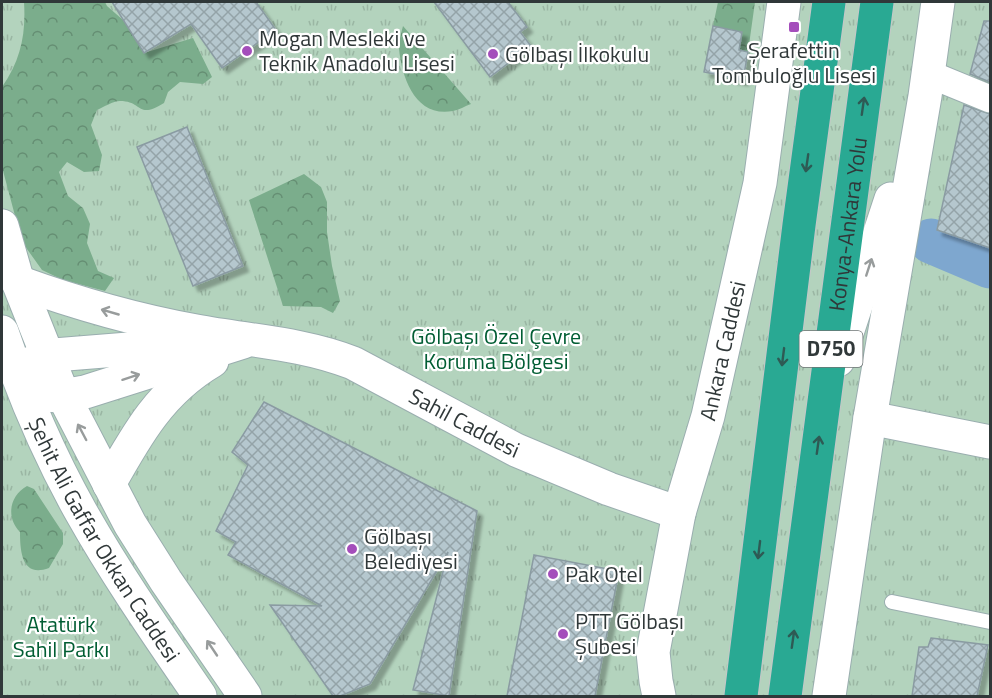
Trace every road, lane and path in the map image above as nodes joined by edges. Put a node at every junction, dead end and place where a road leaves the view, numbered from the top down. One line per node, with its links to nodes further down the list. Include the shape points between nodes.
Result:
1 (784, 2): 17 (street, Ankara Caddesi, via 760,183 708,416)
2 (830, 2): 23 (highway, D750, one-way to 23)
3 (877, 2): 13 (highway, Konya-Ankara Yolu / D750, one-way to 3)
4 (938, 2): 5 (street)
5 (927, 85): 6 (street); 13 (street, one-way to 5); 14 (street)
6 (990, 99)
7 (2, 226): 8 (street, Şehit Ali Gaffar Okkan Caddesi)
8 (18, 282): 9 (street, Sahil Caddesi, one-way to 8, via 128,317); 10 (street, Şehit Ali Gaffar Okkan Caddesi)
9 (250, 339): 10 (street); 12 (street, Şehit Ali Gaffar Okkan Caddesi, one-way to 9); 16 (street, via 192,373 174,389 153,412); 17 (street, Sahil Caddesi, via 301,346 353,363 516,450)
10 (44, 349): 11 (street, via 34,361); 12 (street, Şehit Ali Gaffar Okkan Caddesi)
11 (9, 355): 12 (street, Şehit Ali Gaffar Okkan Caddesi, via 32,389 48,396); 20 (street, Şehit Ali Gaffar Okkan Caddesi, via 80,510 142,612)
12 (63, 396): 16 (street, Şehit Ali Gaffar Okkan Caddesi, one-way to 12)
13 (824, 402): 24 (highway, Konya-Ankara Yolu / D750, one-way to 13)
14 (870, 418): 15 (street); 25 (street)
15 (990, 442)
16 (109, 484): 21 (street, one-way to 16, via 166,581)
17 (679, 513): 22 (street, Ankara Caddesi, via 654,652)
18 (892, 602): 19 (lane)
19 (990, 622)
20 (200, 696)
21 (245, 696)
22 (659, 696)
23 (741, 696)
24 (785, 696)
25 (829, 696)

